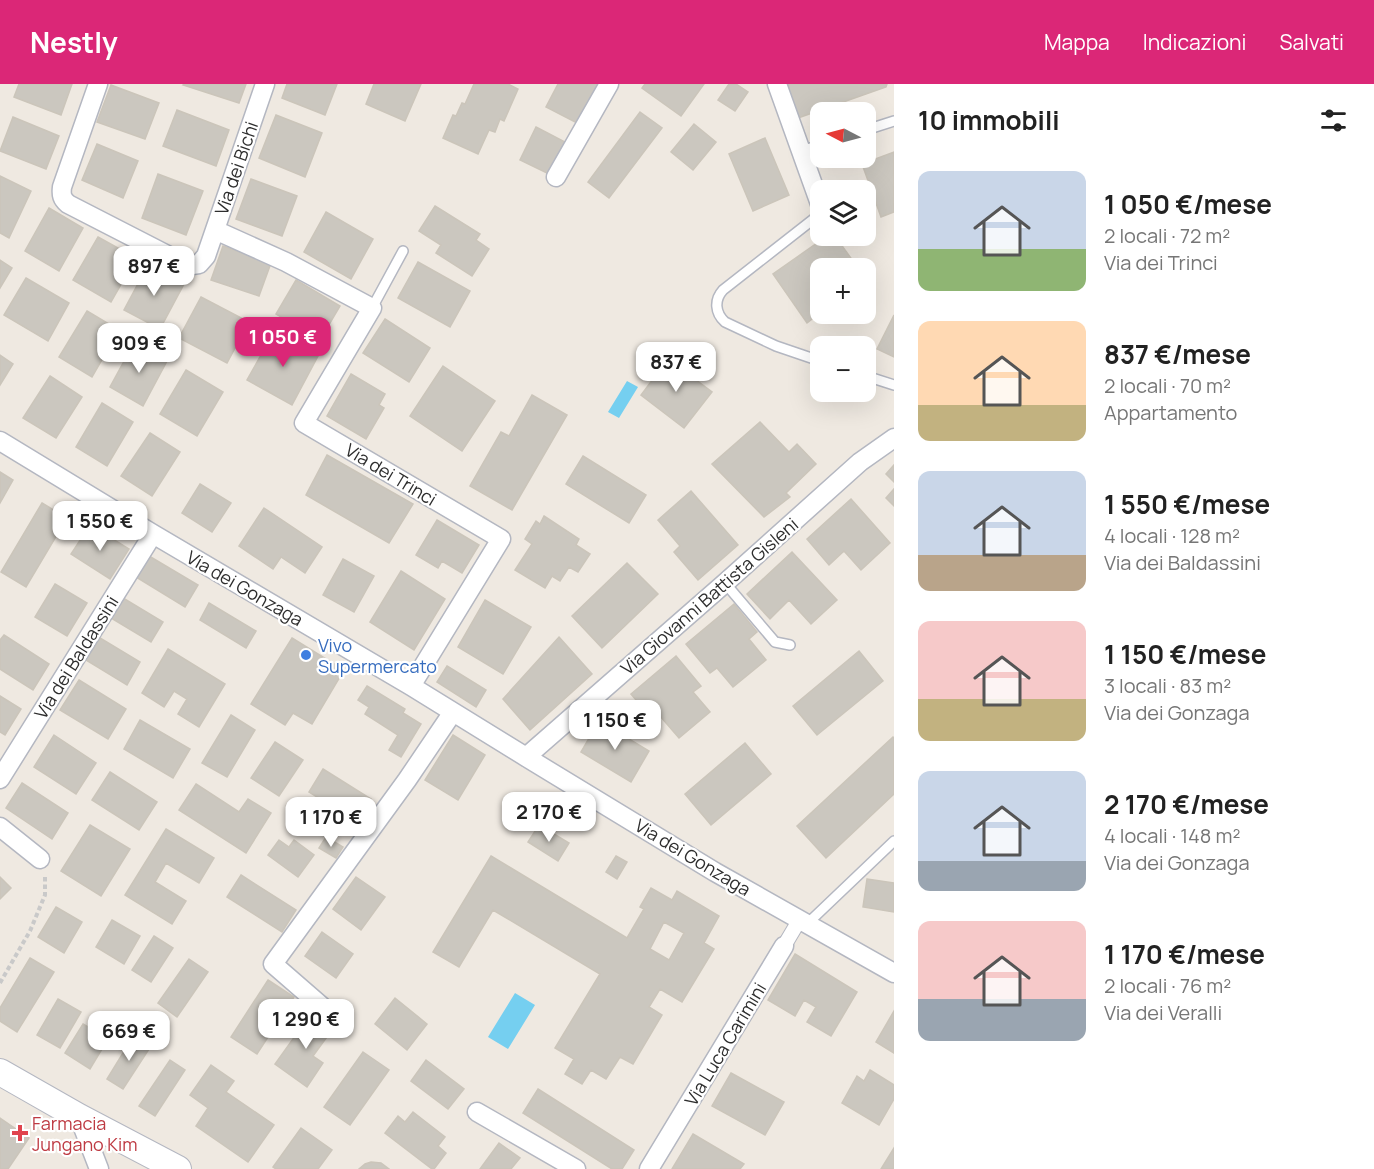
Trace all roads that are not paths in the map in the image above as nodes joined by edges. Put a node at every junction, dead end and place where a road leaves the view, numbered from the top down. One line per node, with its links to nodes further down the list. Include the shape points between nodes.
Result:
1 (98, 84): 12 (street, Via dei Bichi, via 62,187 64,201 188,264 199,264 204,259)
2 (266, 84): 12 (street, Via dei Bichi)
3 (609, 84): 9 (street)
4 (777, 84): 8 (street)
5 (894, 122): 6 (lane)
6 (876, 127)
7 (810, 148): 8 (lane)
8 (801, 151): 10 (street)
9 (556, 177)
10 (811, 180)
11 (810, 222): 15 (lane, via 723,290 716,304 725,322)
12 (215, 230): 14 (street)
13 (403, 251): 14 (lane, Via dei Trinci)
14 (372, 308): 23 (street, Via dei Trinci, via 304,423 501,539)
15 (810, 358)
16 (876, 379): 17 (lane)
17 (894, 385)
18 (894, 438): 21 (street, Via Giovanni Battista Gisleni, via 860,462)
19 (0, 441): 20 (street, Via dei Gonzaga)
20 (153, 534): 23 (street, Via dei Gonzaga); 26 (street, Via dei Baldassini)
21 (725, 583): 22 (lane, via 775,642); 25 (street, Via Giovanni Battista Gisleni)
22 (790, 645)
23 (411, 686): 24 (street, Via dei Gonzaga)
24 (453, 712): 25 (street, Via dei Gonzaga); 33 (street, via 273,964)
25 (526, 757): 30 (street, Via dei Gonzaga, via 715,872)
26 (0, 779)
27 (0, 827): 29 (street)
28 (894, 841): 30 (lane)
29 (40, 859)
30 (804, 921): 31 (street, Via Luca Carimini); 32 (street, Via dei Gonzaga)
31 (784, 946): 40 (street, Via Luca Carimini)
32 (894, 973)
33 (334, 1017)
34 (0, 1072): 36 (main road)
35 (477, 1112): 39 (street)
36 (79, 1117): 37 (street); 38 (main road)
37 (99, 1169)
38 (178, 1169)
39 (576, 1169)
40 (649, 1169)

